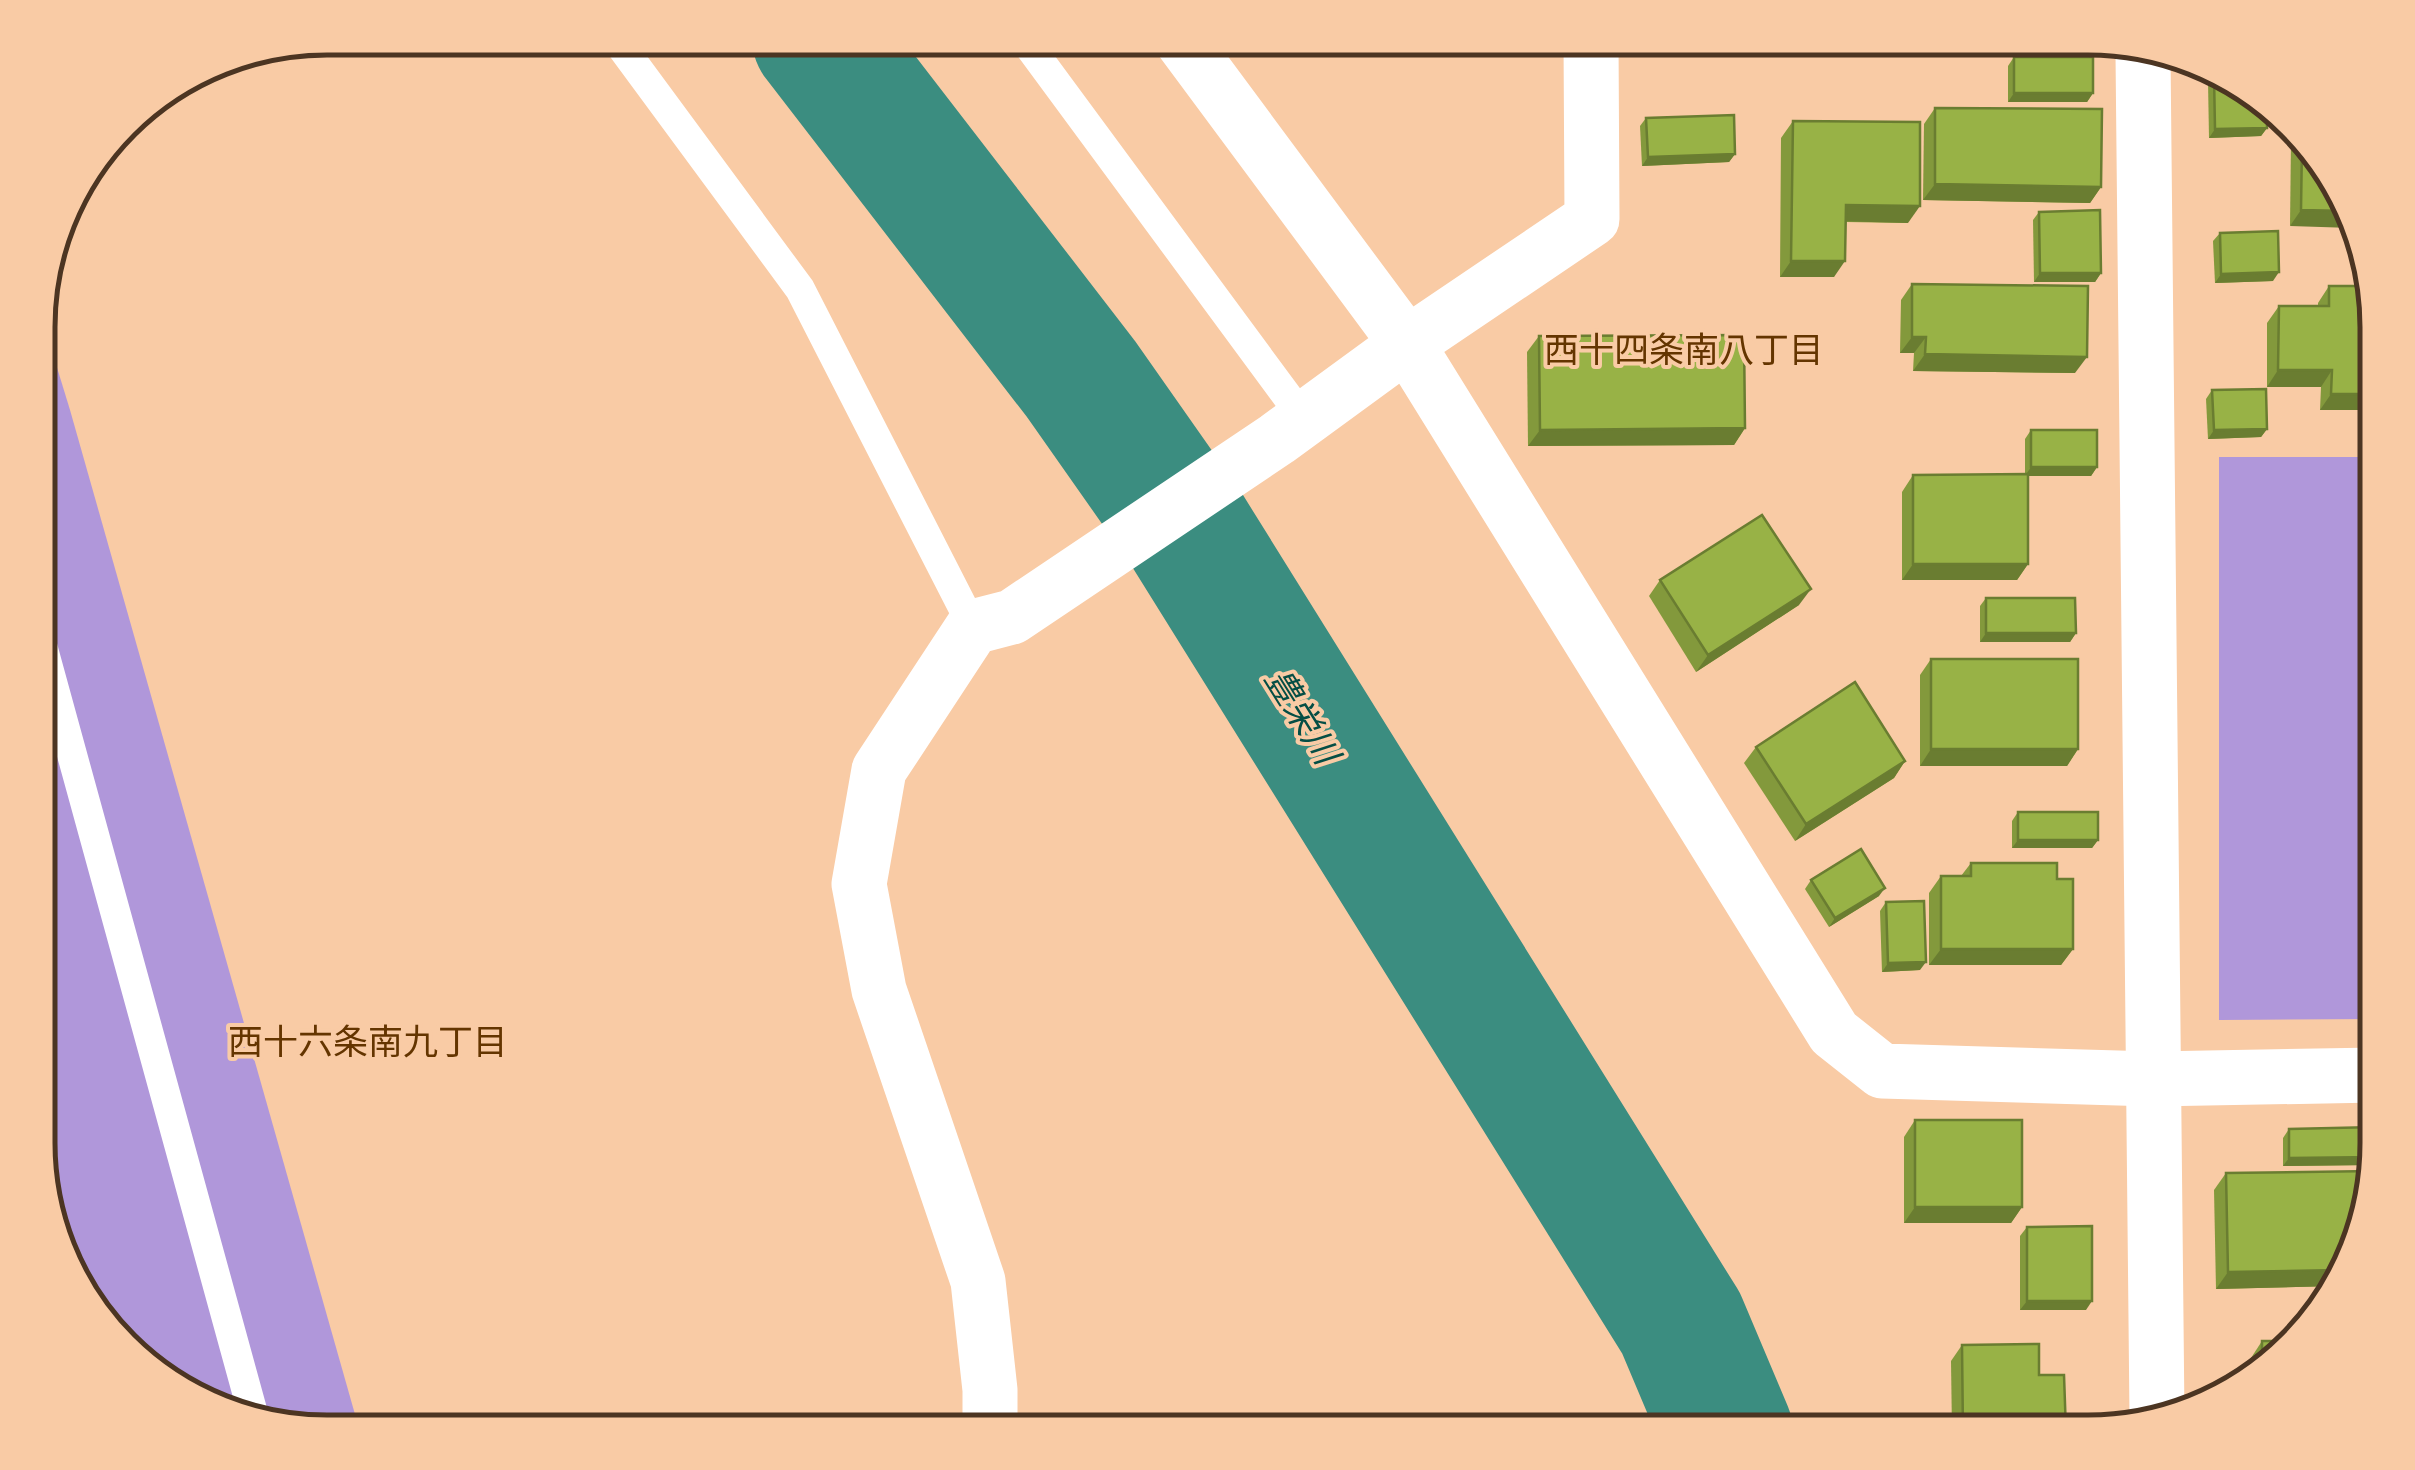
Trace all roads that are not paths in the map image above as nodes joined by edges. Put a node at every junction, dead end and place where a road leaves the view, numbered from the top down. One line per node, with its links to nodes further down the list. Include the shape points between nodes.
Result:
1 (628, 55): 8 (lane, via 800,289)
2 (1035, 55): 7 (lane)
3 (1193, 55): 6 (street)
4 (1591, 55): 6 (street, via 1592,219)
5 (2144, 61): 11 (street)
6 (1407, 344): 7 (street); 11 (street, via 1834,1033 1882,1072)
7 (1291, 429): 8 (street)
8 (993, 622): 14 (street, via 878,770 859,884 878,990 978,1281)
9 (55, 693): 12 (lane)
10 (2359, 1076): 11 (street)
11 (2153, 1079): 13 (street)
12 (250, 1404)
13 (2157, 1406)
14 (990, 1415)

